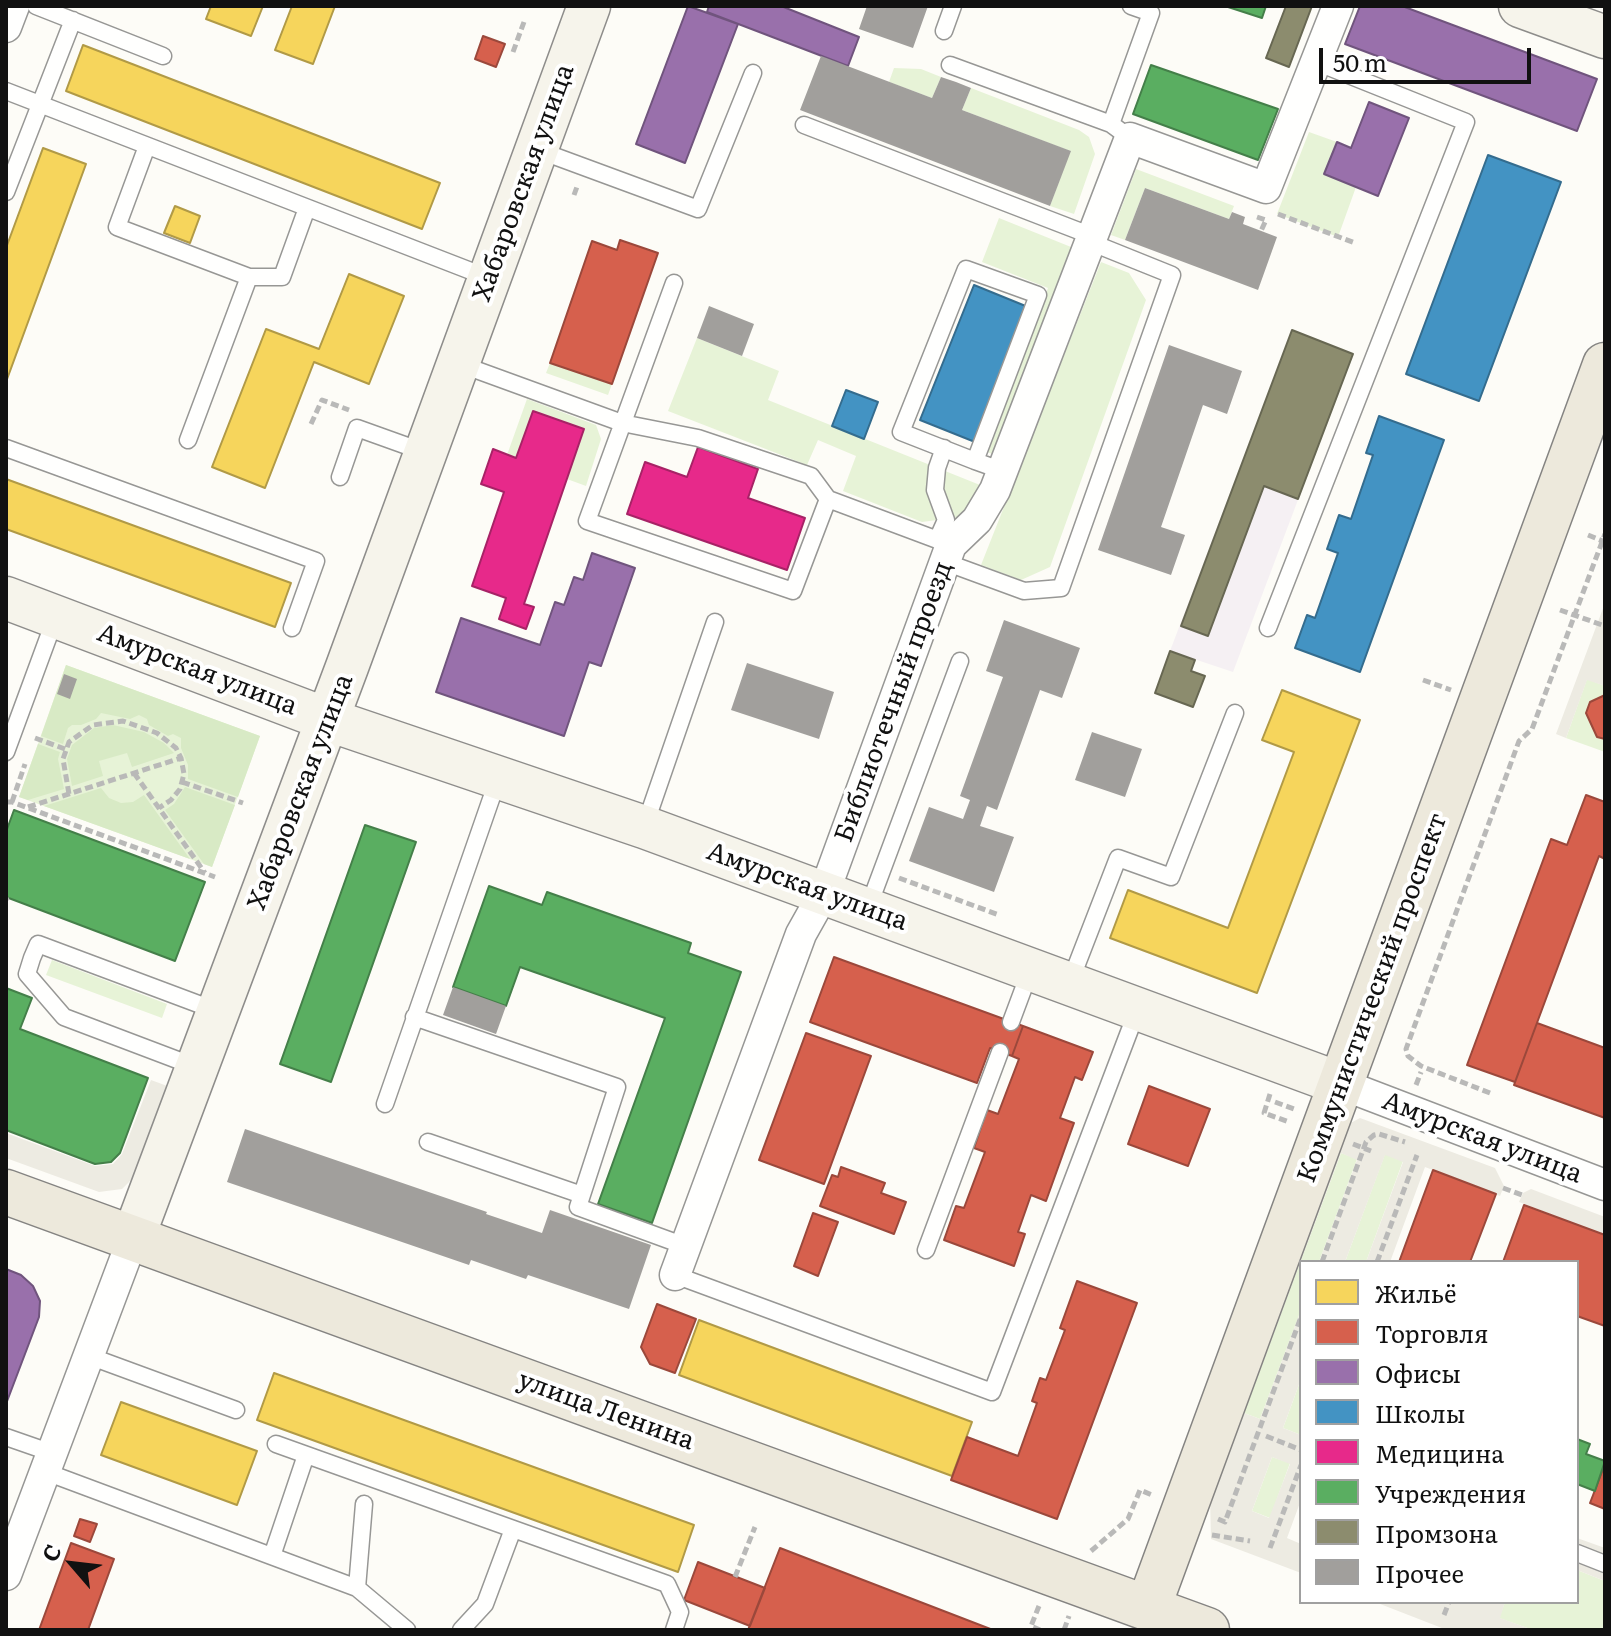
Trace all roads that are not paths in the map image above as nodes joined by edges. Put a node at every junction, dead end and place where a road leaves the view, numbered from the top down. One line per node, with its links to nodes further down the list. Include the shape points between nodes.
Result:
1 (14, 6): 9 (street)
2 (36, 6): 8 (lane)
3 (589, 6): 21 (street, Хабаровская улица)
4 (953, 6): 10 (lane)
5 (1131, 6): 19 (lane, via 1151,13)
6 (1338, 6): 13 (street)
7 (1520, 6): 11 (street)
8 (73, 20): 12 (lane); 17 (lane)
9 (6, 27)
10 (944, 31)
11 (1605, 37)
12 (163, 56)
13 (1316, 62): 19 (street, via 1266,188); 43 (lane, via 1466,122)
14 (950, 65): 19 (lane)
15 (753, 73): 21 (lane, via 698,209)
16 (6, 91): 17 (lane)
17 (39, 104): 20 (lane); 22 (lane)
18 (804, 125): 24 (lane)
19 (1120, 131): 24 (street, Библиотечный проезд)
20 (147, 146): 23 (lane); 25 (lane, via 117,227)
21 (536, 150): 26 (street, Хабаровская улица)
22 (6, 192)
23 (307, 208): 25 (lane, via 282,277); 26 (lane)
24 (1091, 239): 35 (street, Библиотечный проезд); 38 (lane, via 1172,275 1061,588 1024,591)
25 (249, 277): 31 (lane)
26 (489, 278): 28 (street, Хабаровская улица)
27 (674, 283): 30 (lane)
28 (459, 363): 30 (lane); 34 (street, Хабаровская улица)
29 (1605, 365): 60 (main road, Коммунистический проспект)
30 (622, 423): 37 (lane, via 698,438 811,476); 37 (lane, via 587,521 793,591)
31 (188, 440)
32 (6, 448): 42 (lane, via 316,561)
33 (944, 448): 35 (lane); 35 (lane, via 901,432 966,269 1038,295); 38 (lane, via 935,490 946,520)
34 (425, 452): 36 (lane, via 357,428); 46 (street, Хабаровская улица)
35 (989, 466): 38 (street, Библиотечный проезд, via 995,490 977,520)
36 (340, 477)
37 (828, 499): 38 (lane)
38 (944, 549): 51 (street, Библиотечный проезд)
39 (6, 598): 40 (street, Амурская улица)
40 (56, 618): 46 (street, Амурская улица); 47 (lane)
41 (715, 622): 49 (lane)
42 (292, 628)
43 (1268, 628)
44 (960, 661): 50 (lane)
45 (1235, 713): 53 (lane, via 1171,877 1118,858)
46 (326, 719): 48 (street, Амурская улица); 55 (street, Хабаровская улица)
47 (6, 752)
48 (499, 777): 49 (street, Амурская улица); 56 (lane)
49 (644, 827): 51 (street, Амурская улица)
50 (874, 890): 51 (street, Амурская улица); 52 (street, Амурская улица)
51 (824, 893): 67 (street, Библиотечный проезд, via 801,934)
52 (1031, 970): 53 (street, Амурская улица); 57 (lane)
53 (1069, 984): 54 (street, Амурская улица)
54 (1138, 1009): 60 (street, Амурская улица); 69 (lane, via 992,1392)
55 (218, 1012): 59 (street, Хабаровская улица); 59 (lane, via 38,944 29,966 27,974 64,1017)
56 (414, 1017): 61 (lane); 65 (lane, via 617,1087)
57 (1011, 1022)
58 (1000, 1052): 68 (lane)
59 (197, 1068): 66 (street, Хабаровская улица)
60 (1341, 1084): 63 (street, Амурская улица); 83 (main road, Коммунистический проспект)
61 (385, 1104)
62 (428, 1142): 65 (lane)
63 (1605, 1185)
64 (6, 1192): 66 (main road, улица Ленина)
65 (582, 1195): 67 (lane, via 578,1207)
66 (133, 1238): 70 (street, Хабаровская улица); 83 (main road, улица Ленина)
67 (685, 1246): 69 (street, Библиотечный проезд)
68 (926, 1250)
69 (675, 1275)
70 (89, 1356): 71 (lane); 75 (street, Хабаровская улица)
71 (236, 1410)
72 (6, 1437): 75 (lane)
73 (276, 1444): 74 (lane)
74 (306, 1455): 77 (lane); 79 (lane)
75 (49, 1463): 79 (lane); 81 (street, Хабаровская улица)
76 (364, 1504): 82 (lane)
77 (513, 1529): 85 (lane, via 485,1604); 86 (lane, via 667,1584 680,1612)
78 (1579, 1554): 80 (lane)
79 (272, 1556): 82 (lane)
80 (1605, 1564)
81 (6, 1575)
82 (357, 1588): 84 (lane)
83 (1144, 1619): 87 (main road, улица Ленина)
84 (407, 1630)
85 (461, 1630)
86 (674, 1630)
87 (1207, 1630)

